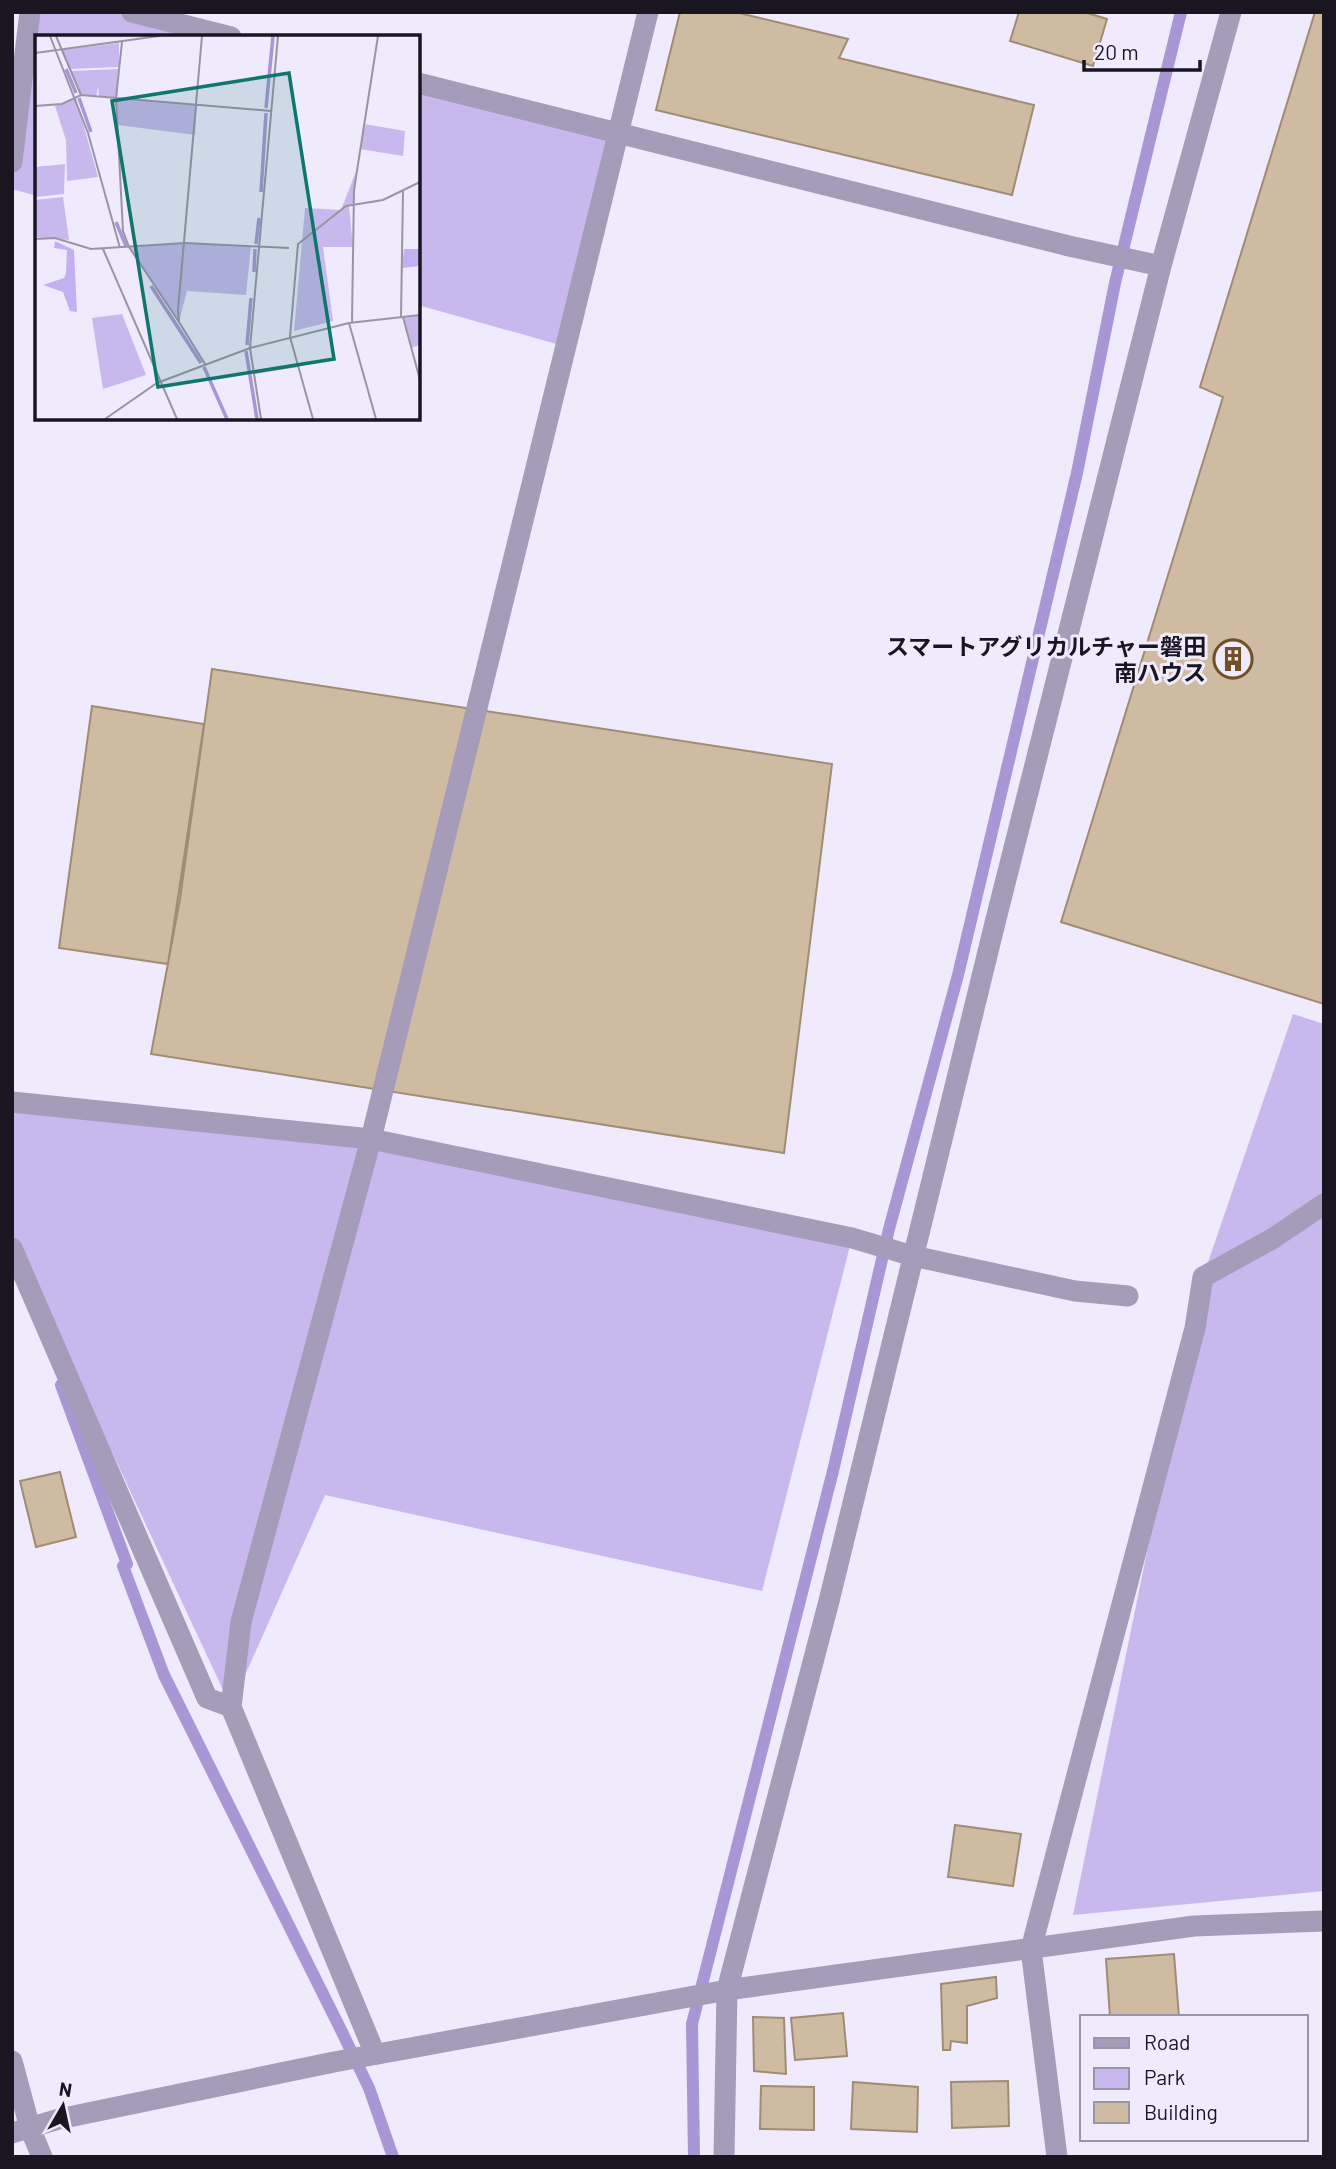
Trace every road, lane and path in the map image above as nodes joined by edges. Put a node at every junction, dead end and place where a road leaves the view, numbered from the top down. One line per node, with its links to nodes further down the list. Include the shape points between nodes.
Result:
1 (30, 12): 8 (street)
2 (132, 12): 5 (street)
3 (648, 12): 7 (street)
4 (1231, 12): 9 (street)
5 (223, 35)
6 (420, 83): 7 (street)
7 (619, 132): 9 (street); 11 (street)
8 (12, 162)
9 (1161, 266): 14 (street)
10 (12, 1102): 11 (street)
11 (371, 1139): 14 (street, via 860,1240); 16 (street, via 241,1622)
12 (1324, 1204): 18 (street, via 1203,1276 1192,1341)
13 (12, 1248): 16 (street, via 207,1698)
14 (912, 1255): 15 (street, via 1075,1291); 19 (street, via 829,1601)
15 (1128, 1296)
16 (231, 1707): 20 (street)
17 (1324, 1922): 18 (street, via 1194,1926)
18 (1031, 1949): 19 (street); 25 (street)
19 (726, 1990): 20 (street); 24 (street)
20 (375, 2054): 22 (street)
21 (12, 2061): 22 (street)
22 (21, 2130): 23 (street)
23 (42, 2157)
24 (724, 2157)
25 (1057, 2157)

